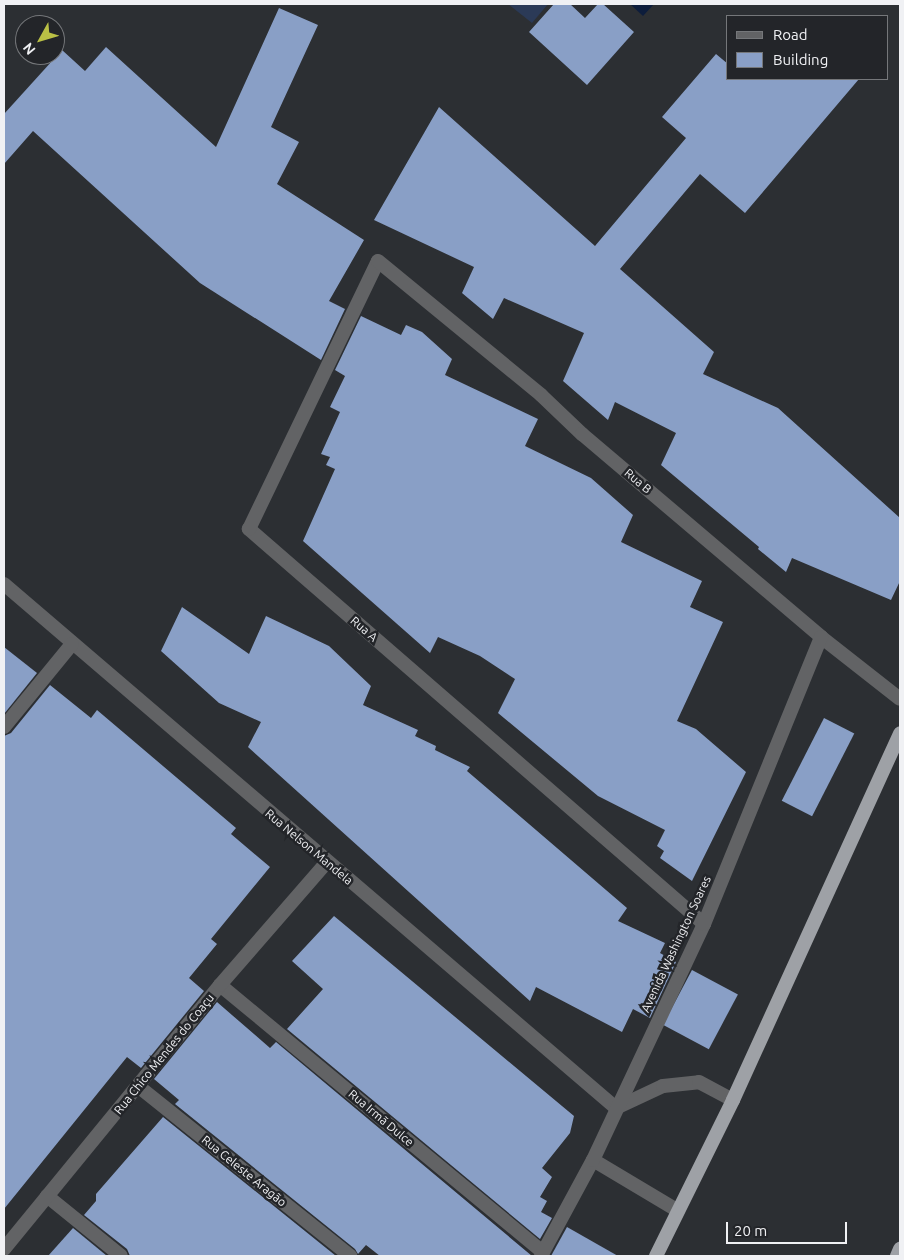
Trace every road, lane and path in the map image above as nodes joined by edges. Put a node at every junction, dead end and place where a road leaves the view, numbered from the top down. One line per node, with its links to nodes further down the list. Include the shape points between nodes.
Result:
1 (378, 261): 3 (street, Rua B, via 541,395 582,434); 9 (street, Rua A, via 249,529)
2 (4, 584): 4 (street, Rua Nelson Mandela)
3 (821, 637): 5 (street, Rua B); 9 (street, Avenida Washington Soares)
4 (72, 644): 6 (street); 8 (street, Rua Nelson Mandela)
5 (900, 699)
6 (4, 727)
7 (900, 733): 12 (highway)
8 (327, 862): 10 (street, Rua Chico Mendes do Coaçu); 13 (street, Rua Nelson Mandela)
9 (704, 924): 13 (street, Avenida Washington Soares)
10 (220, 985): 11 (street, Rua Chico Mendes do Coaçu); 19 (street, Rua Irmã Dulce)
11 (138, 1086): 15 (street, Rua Chico Mendes do Coaçu); 21 (street, Rua Celeste Aragão)
12 (733, 1100): 13 (street, via 699,1082 663,1086); 16 (highway)
13 (616, 1108): 14 (street, Avenida Washington Soares)
14 (593, 1160): 16 (street); 19 (street, Avenida Washington Soares)
15 (47, 1196): 17 (street, Rua Chico Mendes do Coaçu); 20 (street)
16 (677, 1210): 22 (highway)
17 (4, 1249)
18 (900, 1249): 23 (highway)
19 (542, 1254)
20 (121, 1256)
21 (350, 1256)
22 (656, 1256)
23 (897, 1256)

